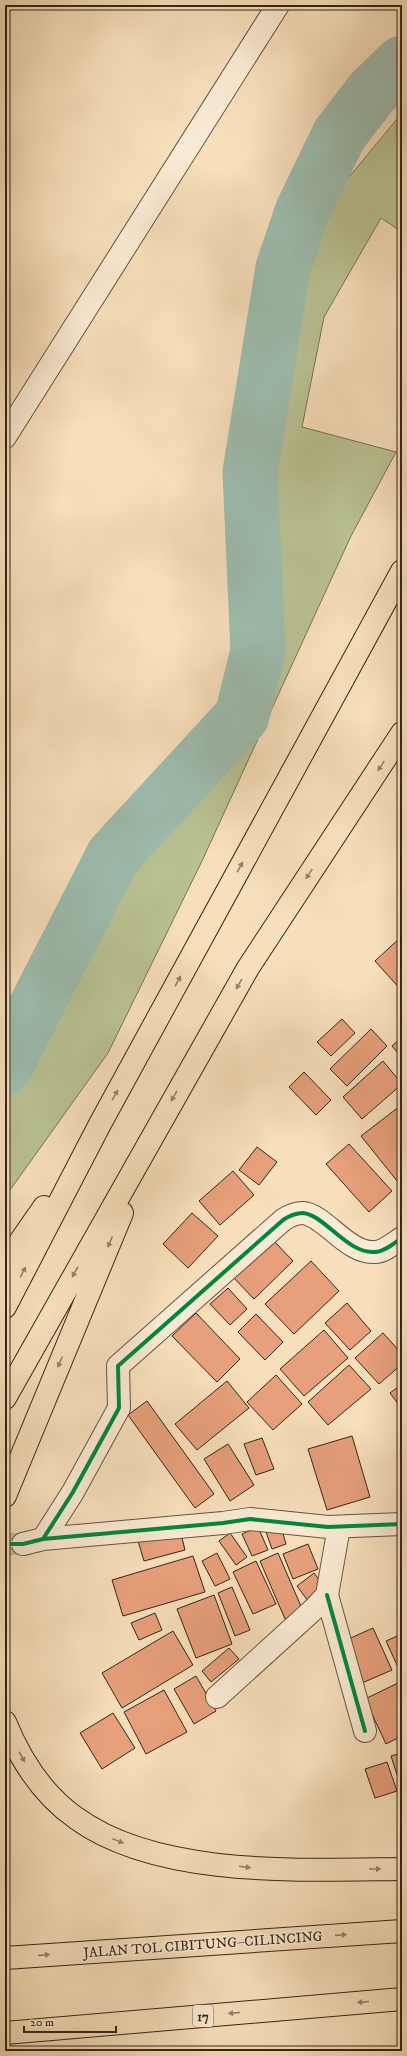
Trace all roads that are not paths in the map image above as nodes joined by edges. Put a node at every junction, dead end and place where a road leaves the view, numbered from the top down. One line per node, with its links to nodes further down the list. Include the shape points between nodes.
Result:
1 (278, 5): 2 (street)
2 (5, 437)
3 (402, 571): 6 (highway, one-way to 3)
4 (402, 733): 5 (highway, one-way to 5, via 248,968)
5 (163, 1116): 10 (highway, one-way to 10); 11 (highway, one-way to 11)
6 (100, 1124): 8 (highway); 9 (highway, one-way to 6)
7 (402, 1238): 13 (street, via 376,1252 364,1251 304,1213 293,1214 283,1220 118,1366 119,1408 73,1492 33,1542 250,1519)
8 (5, 1264)
9 (5, 1307)
10 (5, 1398)
11 (5, 1496)
12 (402, 1524): 13 (street)
13 (339, 1527): 14 (street)
14 (327, 1595): 15 (street); 17 (street)
15 (217, 1697)
16 (5, 1722): 18 (highway, one-way to 18, via 24,1761 57,1803 101,1834 128,1845 177,1858 265,1870)
17 (365, 1731)
18 (402, 1869)
19 (402, 1931): 20 (highway, JALAN TOL CIBITUNG–CILINCING, one-way to 19)
20 (5, 1958)
21 (402, 1999): 22 (highway, 17, one-way to 22)
22 (5, 2033)

